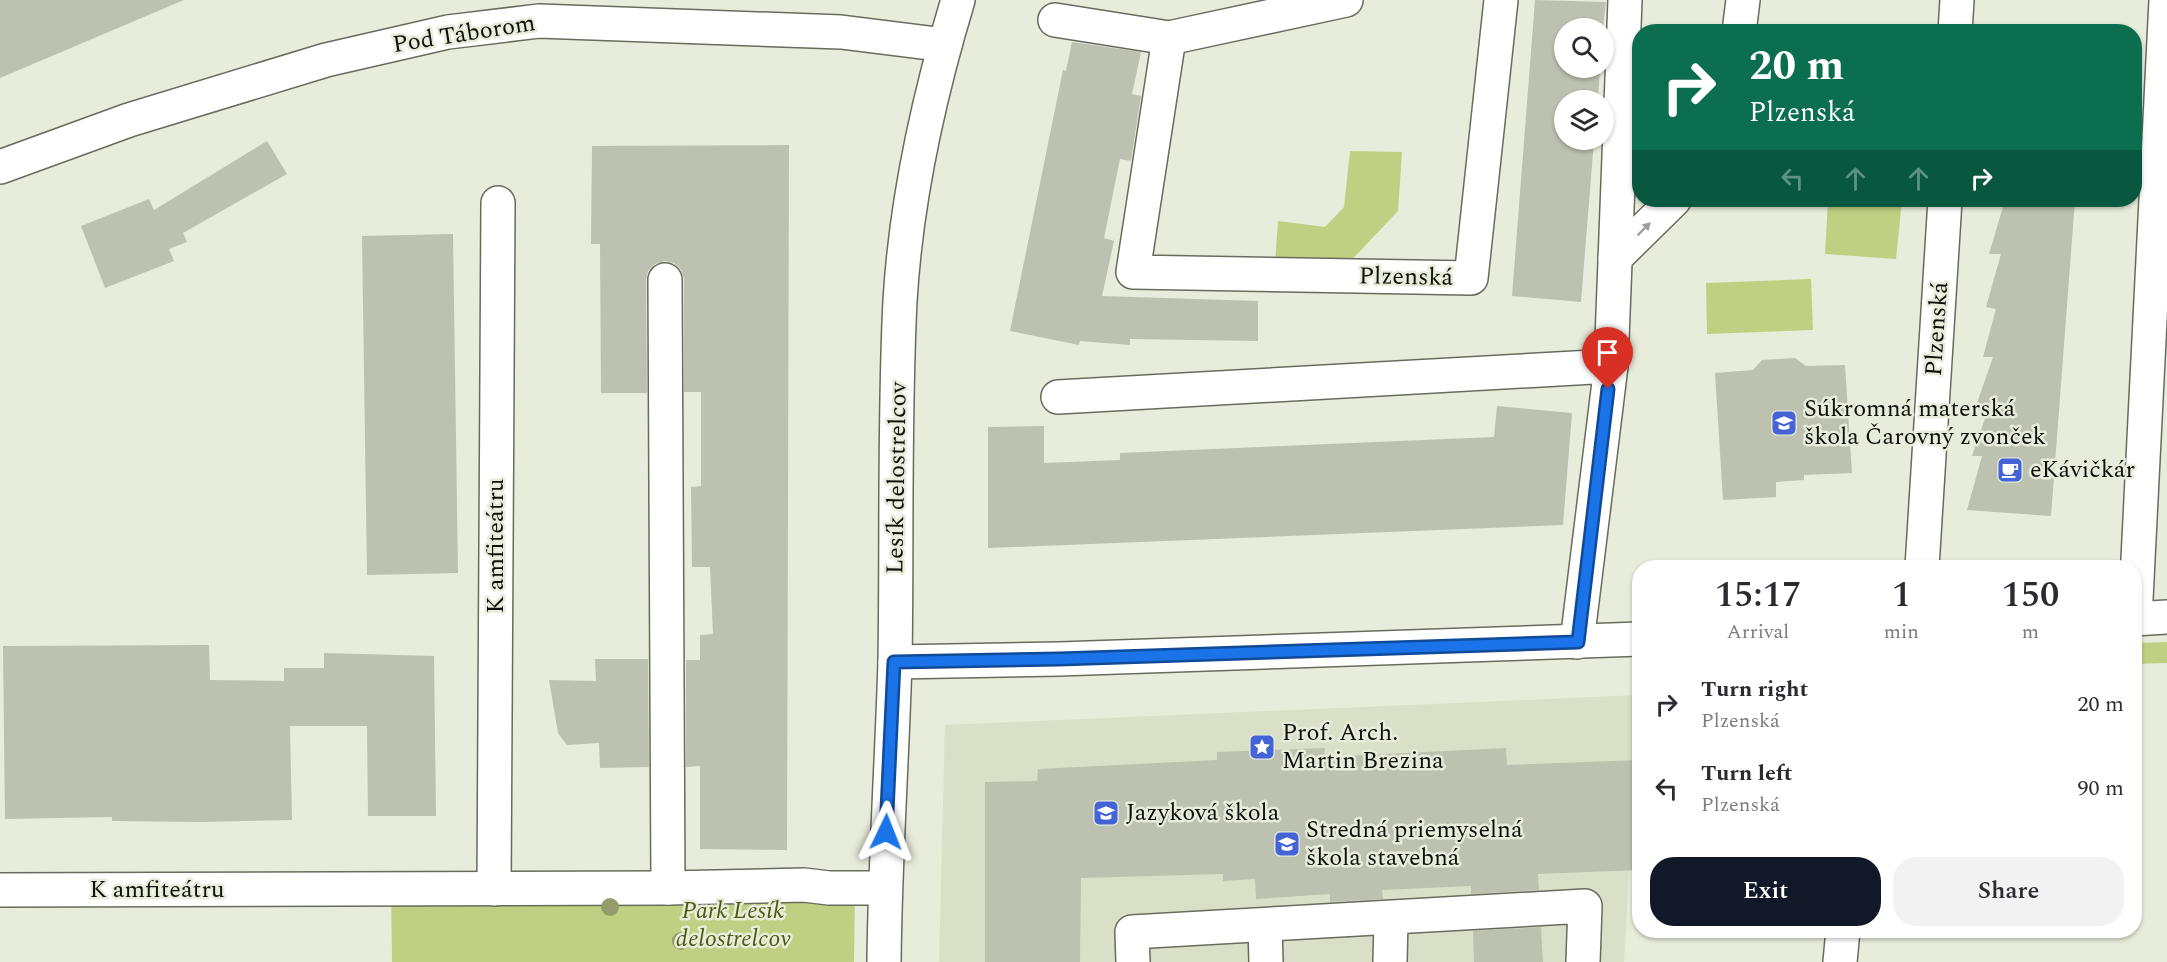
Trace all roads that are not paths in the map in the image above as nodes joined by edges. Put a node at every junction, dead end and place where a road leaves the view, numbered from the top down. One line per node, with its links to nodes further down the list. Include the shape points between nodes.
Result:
1 (1346, 0): 11 (street)
2 (1501, 0): 11 (street, Plzenská, via 1471,278 1133,272)
3 (1625, 0): 16 (street)
4 (1743, 0): 9 (street)
5 (1957, 0): 10 (street)
6 (2166, 0): 21 (street)
7 (950, 16): 12 (street, Pod Táborom, via 841,32 539,21 471,29 326,60 129,120); 26 (street, Lesík delostrelcov, via 913,192 900,298)
8 (1055, 20): 11 (street)
9 (1740, 24)
10 (1956, 24)
11 (1169, 38)
12 (0, 166)
13 (498, 203): 29 (street, K amfiteátru)
14 (1667, 207): 16 (street, one-way to 14)
15 (1945, 207): 20 (street, Plzenská)
16 (1615, 258): 18 (street)
17 (665, 280): 27 (street)
18 (1611, 366): 19 (street); 25 (street)
19 (1058, 397)
20 (1922, 560)
21 (2138, 560)
22 (2167, 617): 23 (street)
23 (2142, 619)
24 (1632, 639): 25 (street)
25 (1578, 642): 26 (street)
26 (894, 662): 28 (street, Lesík delostrelcov)
27 (668, 888): 28 (street, K amfiteátru); 29 (street, K amfiteátru)
28 (885, 888): 34 (street, Lesík delostrelcov)
29 (494, 889): 30 (street, K amfiteátru)
30 (0, 890)
31 (1391, 919): 32 (street); 37 (street); 38 (street, via 1585,906)
32 (1265, 926): 35 (street, via 1132,932); 36 (street)
33 (1842, 938): 39 (street)
34 (884, 962)
35 (1133, 962)
36 (1266, 962)
37 (1390, 962)
38 (1583, 962)
39 (1840, 962)

